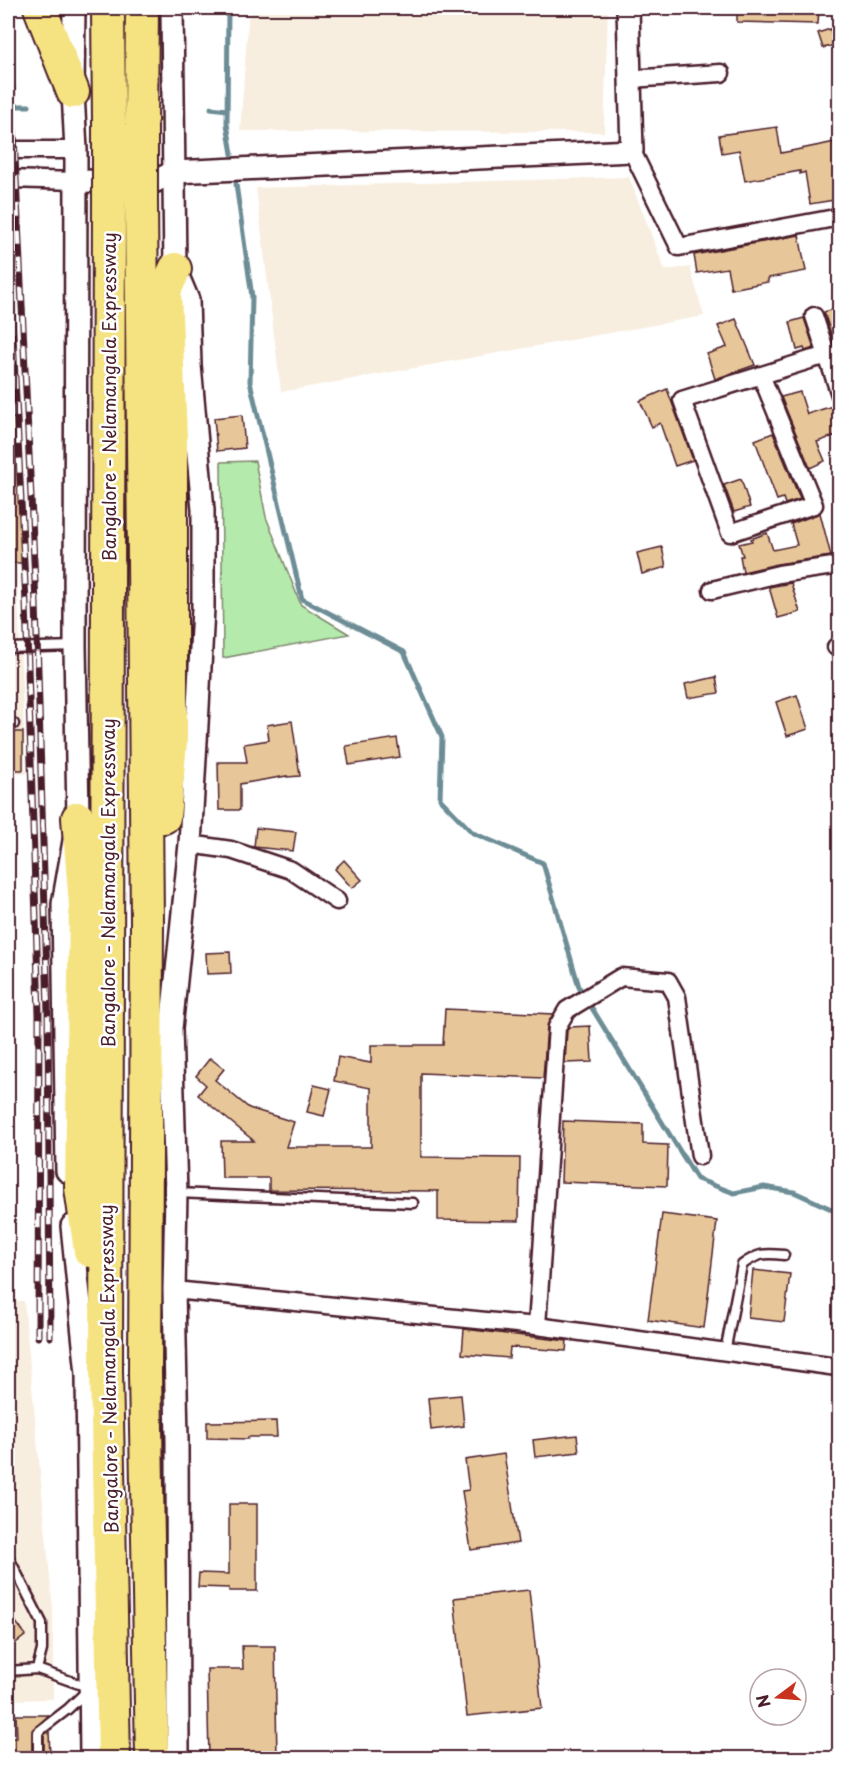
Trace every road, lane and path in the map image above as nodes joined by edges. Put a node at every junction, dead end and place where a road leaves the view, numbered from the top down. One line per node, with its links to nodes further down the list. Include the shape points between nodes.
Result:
1 (40, 8): 9 (highway)
2 (74, 8): 9 (street)
3 (108, 8): 38 (highway, Bangalore - Nelamangala Expressway, bridge)
4 (142, 8): 29 (highway, Bangalore - Nelamangala Expressway, bridge)
5 (172, 8): 13 (street)
6 (628, 8): 8 (street)
7 (721, 73): 8 (street)
8 (630, 79): 12 (street)
9 (74, 92): 11 (street)
10 (8, 150): 11 (street)
11 (76, 150): 13 (street, via 154,153); 15 (street)
12 (632, 151): 13 (street); 16 (street, via 679,247)
13 (173, 172): 15 (street, via 154,182); 17 (street)
14 (8, 179): 15 (street)
15 (76, 181): 24 (street)
16 (840, 218)
17 (175, 269): 27 (street, via 188,300 203,510 203,608); 29 (highway, via 165,291 171,438 171,742 164,821)
18 (814, 316): 19 (street)
19 (833, 355): 20 (street); 21 (street)
20 (761, 375): 20 (street, via 814,505 730,533 682,400)
21 (840, 395)
22 (840, 566): 23 (street, via 779,574)
23 (712, 590)
24 (75, 646): 25 (lane); 26 (street)
25 (8, 648)
26 (78, 818): 38 (highway, via 85,905 81,1188); 42 (street, via 63,904 63,963 66,1163 87,1374)
27 (190, 844): 28 (street, via 231,850 291,870); 31 (street, via 171,1029)
28 (337, 901)
29 (147, 922): 46 (highway, Bangalore - Nelamangala Expressway, via 145,1374)
30 (700, 1156): 35 (street, via 676,997 668,981 621,977 567,1010 557,1026)
31 (176, 1193): 32 (lane); 34 (street)
32 (413, 1203)
33 (784, 1255): 36 (lane, via 762,1253 742,1265)
34 (174, 1290): 35 (street); 47 (street)
35 (537, 1326): 36 (street)
36 (725, 1352): 37 (street)
37 (837, 1367)
38 (106, 1371): 45 (highway, Bangalore - Nelamangala Expressway)
39 (8, 1556): 40 (lane, via 42,1623)
40 (38, 1669): 41 (lane); 42 (lane)
41 (8, 1671)
42 (90, 1688): 43 (lane, via 38,1732); 44 (street)
43 (38, 1758)
44 (91, 1758)
45 (114, 1758)
46 (152, 1758)
47 (178, 1758)

